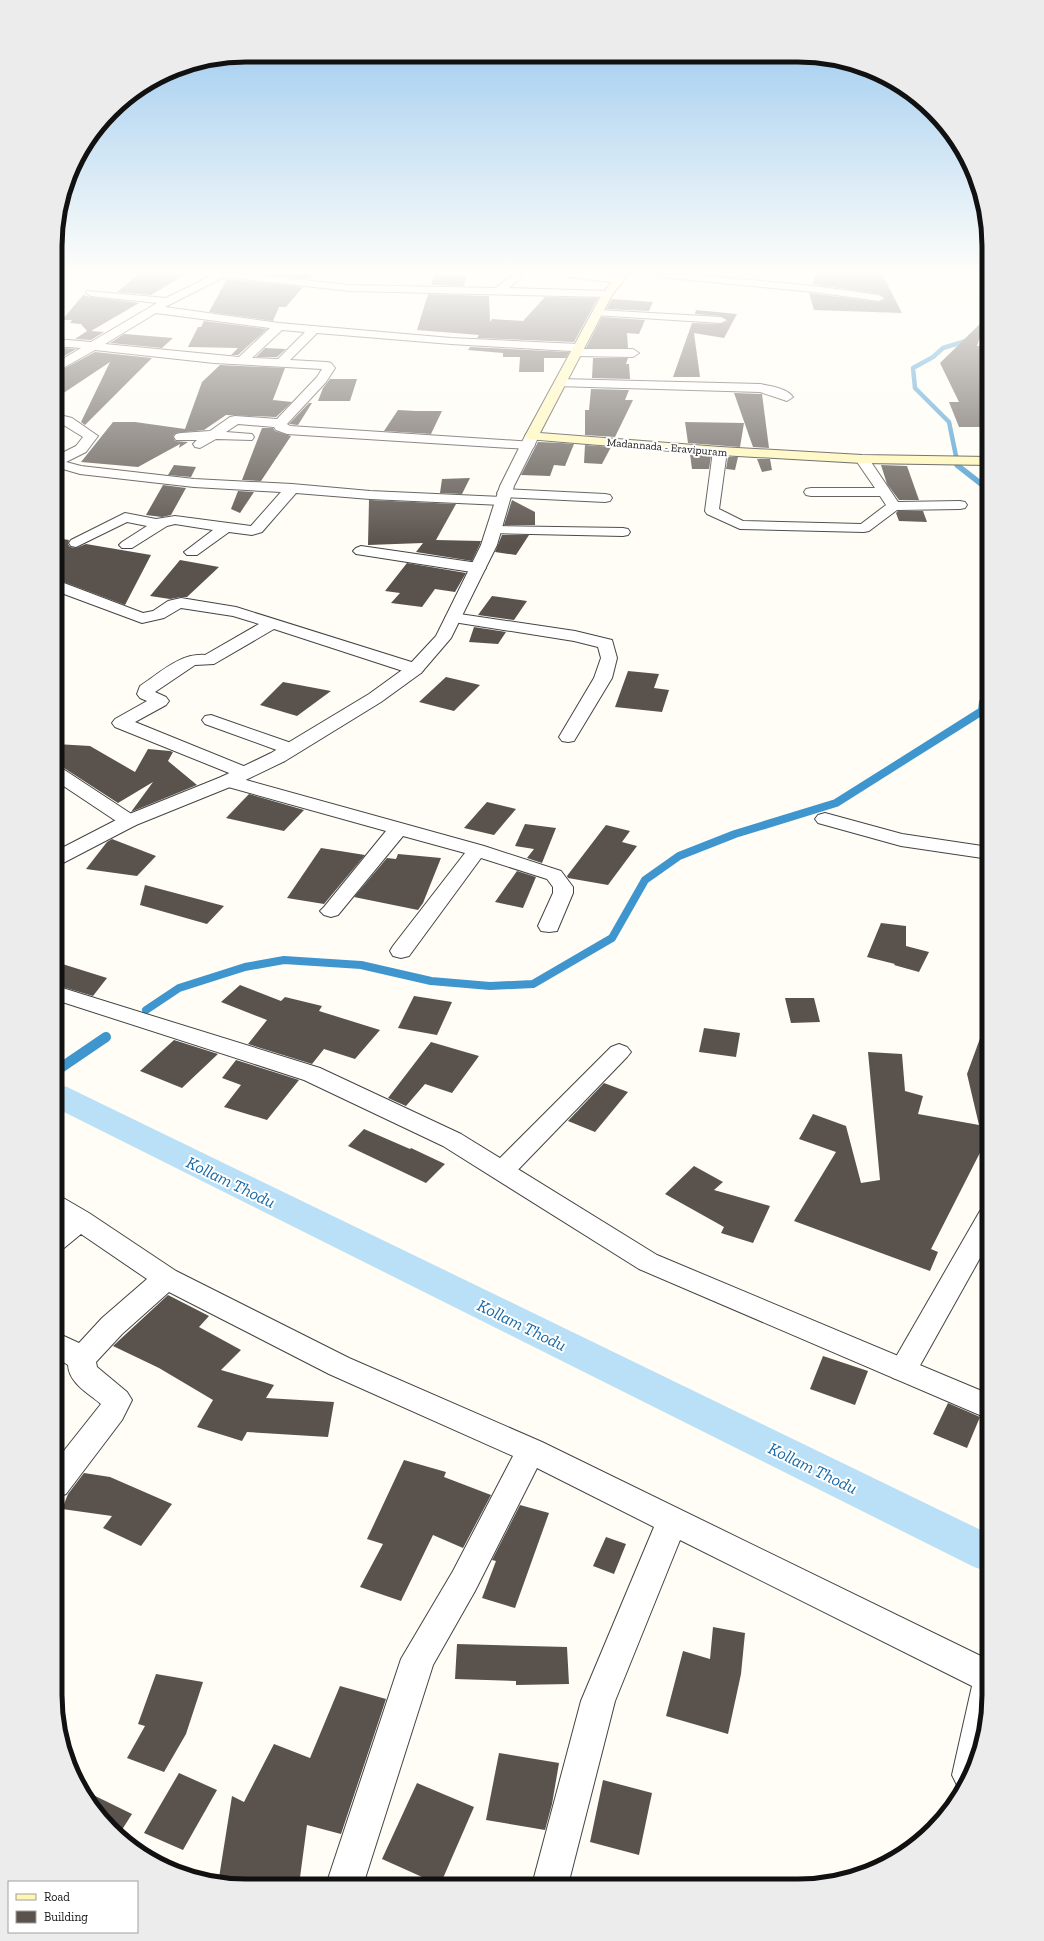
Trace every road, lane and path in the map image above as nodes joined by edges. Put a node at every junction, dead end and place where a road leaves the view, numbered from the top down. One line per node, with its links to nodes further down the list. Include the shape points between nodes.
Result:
1 (313, 365): 6 (street, via 329,368 322,379)
2 (570, 365): 3 (main road)
3 (560, 383): 4 (street, via 760,388); 10 (main road)
4 (787, 397)
5 (62, 420): 13 (street, via 91,436 81,450)
6 (280, 423): 7 (street, via 235,420); 10 (street, via 281,427 287,430 301,431)
7 (213, 435): 8 (street); 9 (street); 11 (street)
8 (181, 437)
9 (247, 437)
10 (530, 440): 12 (main road, Madannada - Eravipuram); 20 (street)
11 (200, 444)
12 (720, 451): 14 (main road, Madannada - Eravipuram); 23 (street, via 712,511 740,525 864,528)
13 (62, 459)
14 (862, 459): 15 (main road, Madannada - Eravipuram); 19 (street)
15 (982, 460)
16 (62, 464): 17 (street, via 80,470 186,482)
17 (292, 488): 20 (street, via 370,495); 25 (street, via 257,530)
18 (811, 492): 19 (street)
19 (884, 492): 23 (street)
20 (503, 497): 21 (street); 26 (street)
21 (605, 498)
22 (960, 505): 23 (street)
23 (894, 506)
24 (163, 522): 25 (street, via 175,520); 28 (street, via 125,517); 29 (street)
25 (226, 527): 31 (street)
26 (494, 530): 27 (street); 32 (street)
27 (623, 532)
28 (76, 543)
29 (127, 545)
30 (361, 551): 32 (street)
31 (192, 552)
32 (478, 568): 34 (street)
33 (62, 587): 35 (street, via 142,618 158,615 174,604 181,603 236,612)
34 (453, 618): 36 (street, via 443,638); 38 (street, via 575,636 606,644 609,658 604,678)
35 (273, 623): 36 (street); 41 (street, via 208,660 189,661 146,690 146,694 160,701 121,723)
36 (415, 669): 39 (street, via 375,698)
37 (210, 720): 39 (street)
38 (568, 737)
39 (291, 749): 41 (street)
40 (62, 777): 43 (street)
41 (236, 777): 43 (street); 44 (street)
42 (825, 819): 46 (street, via 901,840)
43 (128, 821): 47 (street)
44 (398, 829): 45 (street); 48 (street)
45 (476, 850): 49 (street, via 554,875 560,880 563,893); 50 (street)
46 (982, 851)
47 (62, 856)
48 (331, 910)
49 (549, 926)
50 (401, 951)
51 (62, 995): 53 (street, via 312,1074 452,1140)
52 (619, 1052): 53 (street)
53 (502, 1171): 60 (street, via 648,1262)
54 (68, 1213): 55 (street); 57 (street)
55 (62, 1227)
56 (982, 1230): 60 (street)
57 (166, 1278): 59 (street, via 112,1326); 62 (street, via 339,1366)
58 (62, 1347): 59 (street)
59 (82, 1359): 63 (street, via 83,1372 118,1400 112,1412)
60 (903, 1370): 61 (street)
61 (982, 1404)
62 (531, 1451): 64 (street); 66 (street, via 464,1581 418,1658)
63 (62, 1476)
64 (672, 1521): 65 (street); 67 (street, via 598,1701)
65 (982, 1674)
66 (346, 1879)
67 (552, 1879)

